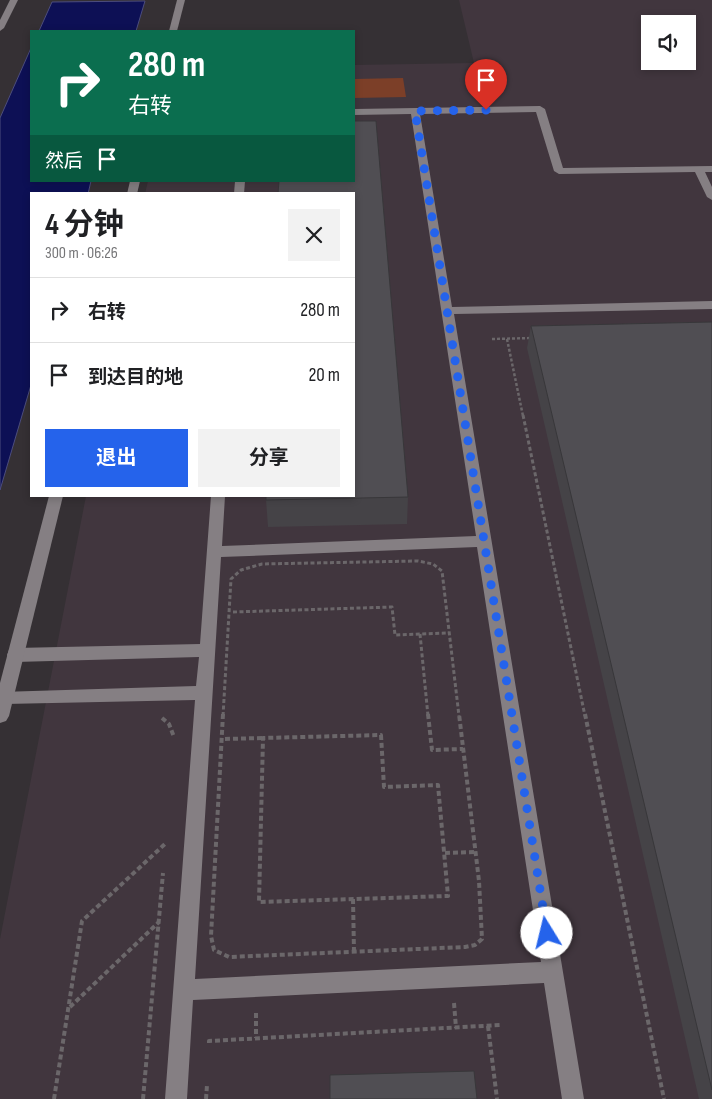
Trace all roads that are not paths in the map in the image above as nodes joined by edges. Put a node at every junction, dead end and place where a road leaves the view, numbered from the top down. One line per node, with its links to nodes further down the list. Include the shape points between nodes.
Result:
1 (14, 0): 3 (street)
2 (181, 0): 4 (street)
3 (0, 28)
4 (173, 30)
5 (415, 111): 6 (street); 7 (street, via 540,108 559,171); 11 (street)
6 (355, 112)
7 (698, 169): 8 (street); 9 (street)
8 (712, 169)
9 (712, 197)
10 (712, 306): 11 (street)
11 (447, 311): 14 (street)
12 (56, 497): 17 (street)
13 (218, 497): 15 (street)
14 (484, 541): 15 (street); 21 (street)
15 (214, 552): 16 (street)
16 (208, 650): 17 (street); 18 (street)
17 (16, 655): 19 (street)
18 (204, 693): 19 (street); 22 (street)
19 (5, 697): 20 (street)
20 (0, 716)
21 (553, 972): 22 (street); 24 (street)
22 (184, 990): 23 (street)
23 (176, 1099)
24 (573, 1099)

